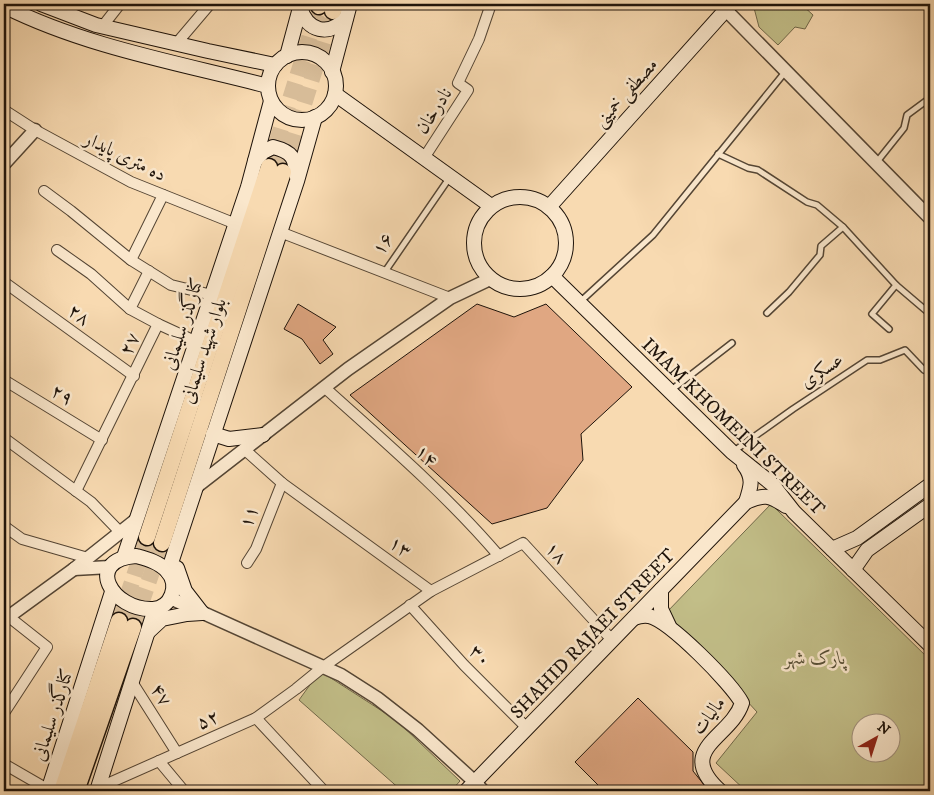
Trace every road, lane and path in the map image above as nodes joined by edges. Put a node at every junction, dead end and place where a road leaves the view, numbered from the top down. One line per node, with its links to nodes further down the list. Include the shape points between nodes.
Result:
1 (120, 4): 10 (street)
2 (210, 4): 11 (street)
3 (350, 4): 9 (main road)
4 (491, 4): 24 (street, نادرخان, via 458,83 468,90)
5 (51, 5): 10 (main road)
6 (299, 5): 9 (main road, via 308,23 324,30 340,24); 12 (main road)
7 (4, 6): 16 (main road, via 41,24 92,41)
8 (726, 6): 14 (street); 33 (main road, مصطفی خمینی)
9 (331, 9): 15 (main road)
10 (102, 27): 11 (main road)
11 (176, 44): 13 (main road)
12 (287, 56): 13 (main road); 15 (main road, via 308,53 326,63)
13 (275, 65): 16 (main road)
14 (786, 70): 23 (lane); 25 (street)
15 (332, 72): 17 (main road)
16 (268, 86): 19 (main road)
17 (335, 94): 21 (main road, via 326,110); 24 (main road)
18 (930, 98): 25 (lane, via 907,115 904,128)
19 (271, 101): 21 (main road, via 287,117 298,120); 27 (main road, کنارگذر سلیمانی)
20 (4, 110): 22 (street, ده متری پایدار)
21 (316, 117): 29 (main road)
22 (35, 130): 26 (street); 31 (street, ده متری پایدار, via 131,182)
23 (718, 154): 36 (lane, via 758,170 807,202 817,205); 48 (lane, via 653,235)
24 (424, 158): 28 (main road)
25 (876, 163): 34 (street)
26 (4, 164)
27 (269, 167): 29 (main road, via 264,152 273,147 286,151 296,162); 35 (main road, کنارگذر سلیمانی); 77 (main road, بلوار شهید سلیمانی)
28 (451, 176): 32 (main road); 41 (lane, ۱۶)
29 (297, 181): 37 (main road)
30 (44, 192): 39 (street)
31 (163, 195): 35 (street, ده متری پایدار); 39 (street)
32 (491, 206): 33 (main road, via 520,196 535,199); 43 (main road, via 481,216 473,242 475,256)
33 (549, 207): 42 (main road, via 565,233 566,249 562,264)
34 (930, 218)
35 (236, 224): 46 (main road, کنارگذر سلیمانی)
36 (843, 226): 45 (lane); 50 (lane, via 821,246 820,255)
37 (280, 232): 41 (street); 61 (main road)
38 (57, 250): 49 (street, ۲۷, via 91,274)
39 (131, 260): 40 (street)
40 (149, 271): 46 (street, via 171,285); 49 (street)
41 (384, 273): 47 (street, ۱۶)
42 (552, 276): 43 (main road, via 529,289 515,290); 48 (main road, IMAM KHOMEINI STREET)
43 (490, 279): 47 (street)
44 (4, 282): 57 (street, ۲۸)
45 (896, 285): 51 (lane); 53 (lane, via 872,314)
46 (212, 295): 54 (main road, کنارگذر سلیمانی)
47 (450, 298): 59 (street)
48 (579, 303): 60 (main road, IMAM KHOMEINI STREET)
49 (130, 309): 52 (street, ۲۷)
50 (767, 313)
51 (930, 314)
52 (158, 324): 54 (street); 57 (street, ۲۷)
53 (889, 329)
54 (196, 342): 74 (main road, کنارگذر سلیمانی)
55 (732, 343): 60 (lane)
56 (930, 364): 66 (lane, عسکری, via 924,370 905,350 880,360 867,360 793,409)
57 (134, 376): 64 (street, ۲۷)
58 (4, 380): 64 (street, ۲۹)
59 (324, 387): 62 (street); 79 (street, ۱۴, via 470,523)
60 (670, 391): 66 (main road, IMAM KHOMEINI STREET)
61 (213, 434): 62 (main road, via 229,439); 69 (main road)
62 (263, 435): 65 (street)
63 (4, 438): 70 (street)
64 (102, 440): 70 (street, ۲۷)
65 (244, 449): 67 (street, ۱۳); 69 (street)
66 (736, 455): 71 (main road, via 750,474 751,486); 73 (main road, IMAM KHOMEINI STREET, via 772,484)
67 (282, 483): 82 (street, ۱۱); 88 (street, ۱۳)
68 (930, 485): 78 (main road, via 857,538)
69 (196, 487): 77 (main road)
70 (76, 491): 76 (street)
71 (746, 502): 73 (main road, via 761,496 773,498); 87 (main road, SHAHID RAJAEI STREET)
72 (930, 505): 85 (main road, via 867,550)
73 (794, 512): 78 (main road, IMAM KHOMEINI STREET)
74 (137, 519): 76 (street); 80 (main road, کنارگذر سلیمانی)
75 (4, 526): 81 (street, via 22,539)
76 (121, 532): 81 (street)
77 (161, 545): 86 (main road); 93 (main road, via 184,591)
78 (832, 549): 85 (main road, IMAM KHOMEINI STREET)
79 (498, 556): 88 (street, ۱۸); 98 (street, ۱۸, via 523,543)
80 (124, 557): 83 (main road); 86 (main road, via 148,559)
81 (88, 558): 84 (street)
82 (248, 564)
83 (110, 567): 84 (street); 89 (main road, via 107,575)
84 (74, 569): 94 (street)
85 (853, 570): 99 (main road, IMAM KHOMEINI STREET)
86 (168, 572): 90 (main road, via 174,590)
87 (661, 590): 95 (main road, SHAHID RAJAEI STREET); 96 (main road, via 661,609)
88 (431, 591): 91 (street)
89 (112, 592): 92 (main road, via 130,605); 110 (main road, کنارگذر سلیمانی)
90 (170, 598): 92 (main road); 93 (street)
91 (410, 605): 100 (street); 104 (street, ۳۰)
92 (155, 609): 97 (main road)
93 (202, 613): 97 (main road); 100 (street)
94 (5, 617): 102 (street, via 47,648)
95 (634, 618): 96 (main road, via 650,616); 98 (main road, SHAHID RAJAEI STREET)
96 (669, 626): 114 (main road, مالیات, via 726,681 742,703 739,712 708,746 702,759 705,773)
97 (133, 627): 101 (main road); 110 (main road); 111 (main road)
98 (612, 640): 104 (main road, SHAHID RAJAEI STREET)
99 (930, 646)
100 (323, 667): 103 (street, ۵۲); 108 (street, via 377,698 418,730)
101 (132, 682): 105 (street, ۴۷); 109 (main road)
102 (4, 713)
103 (256, 718): 105 (street, ۵۲); 113 (street)
104 (527, 728): 108 (main road, SHAHID RAJAEI STREET)
105 (177, 753): 106 (street, ۵۲)
106 (159, 761): 109 (street, ۵۲); 112 (street)
107 (4, 764): 110 (street)
108 (474, 788)
109 (98, 790)
110 (53, 791)
111 (76, 791)
112 (184, 791)
113 (324, 791)
114 (720, 791)

